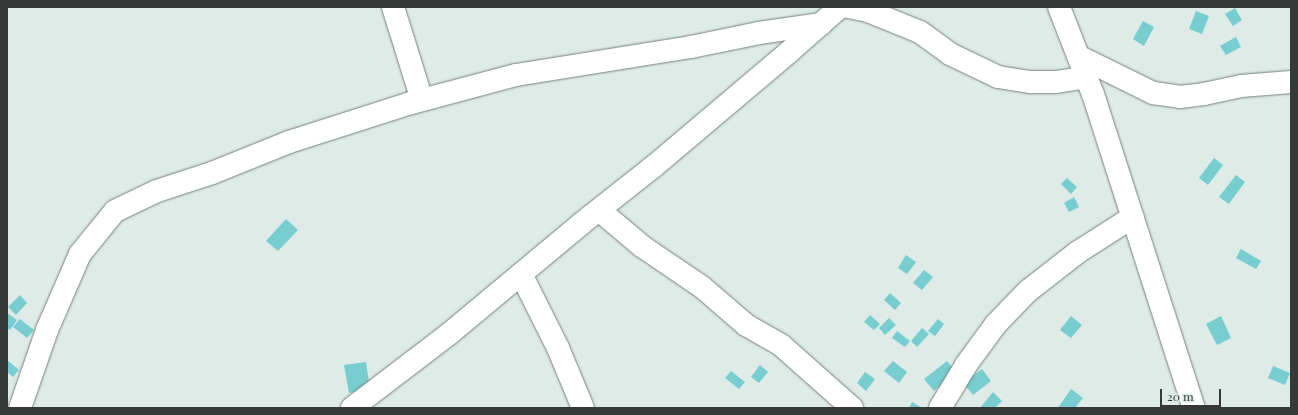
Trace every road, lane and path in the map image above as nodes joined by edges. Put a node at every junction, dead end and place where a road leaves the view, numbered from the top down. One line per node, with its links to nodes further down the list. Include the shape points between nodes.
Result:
1 (393, 7): 10 (street)
2 (840, 7): 5 (street)
3 (848, 7): 8 (street, via 868,10 920,32 950,54 998,77 1031,82 1056,82)
4 (1059, 7): 6 (street)
5 (821, 24): 10 (street, via 516,75); 11 (street, via 653,167)
6 (1078, 56): 8 (street); 9 (street, via 1153,94 1180,97 1240,86)
7 (1291, 71): 9 (street)
8 (1086, 77): 12 (street)
9 (1282, 83)
10 (422, 100): 14 (street, via 289,142 212,173 157,191 115,211 80,254 47,330)
11 (598, 210): 13 (street); 17 (street, via 643,247 702,287 746,325 781,345)
12 (1133, 217): 18 (street, via 1078,252 1023,297 996,324 966,365); 19 (street)
13 (521, 274): 15 (street, via 449,334); 16 (street, via 558,348)
14 (20, 408)
15 (352, 408)
16 (583, 408)
17 (852, 408)
18 (940, 408)
19 (1194, 408)

